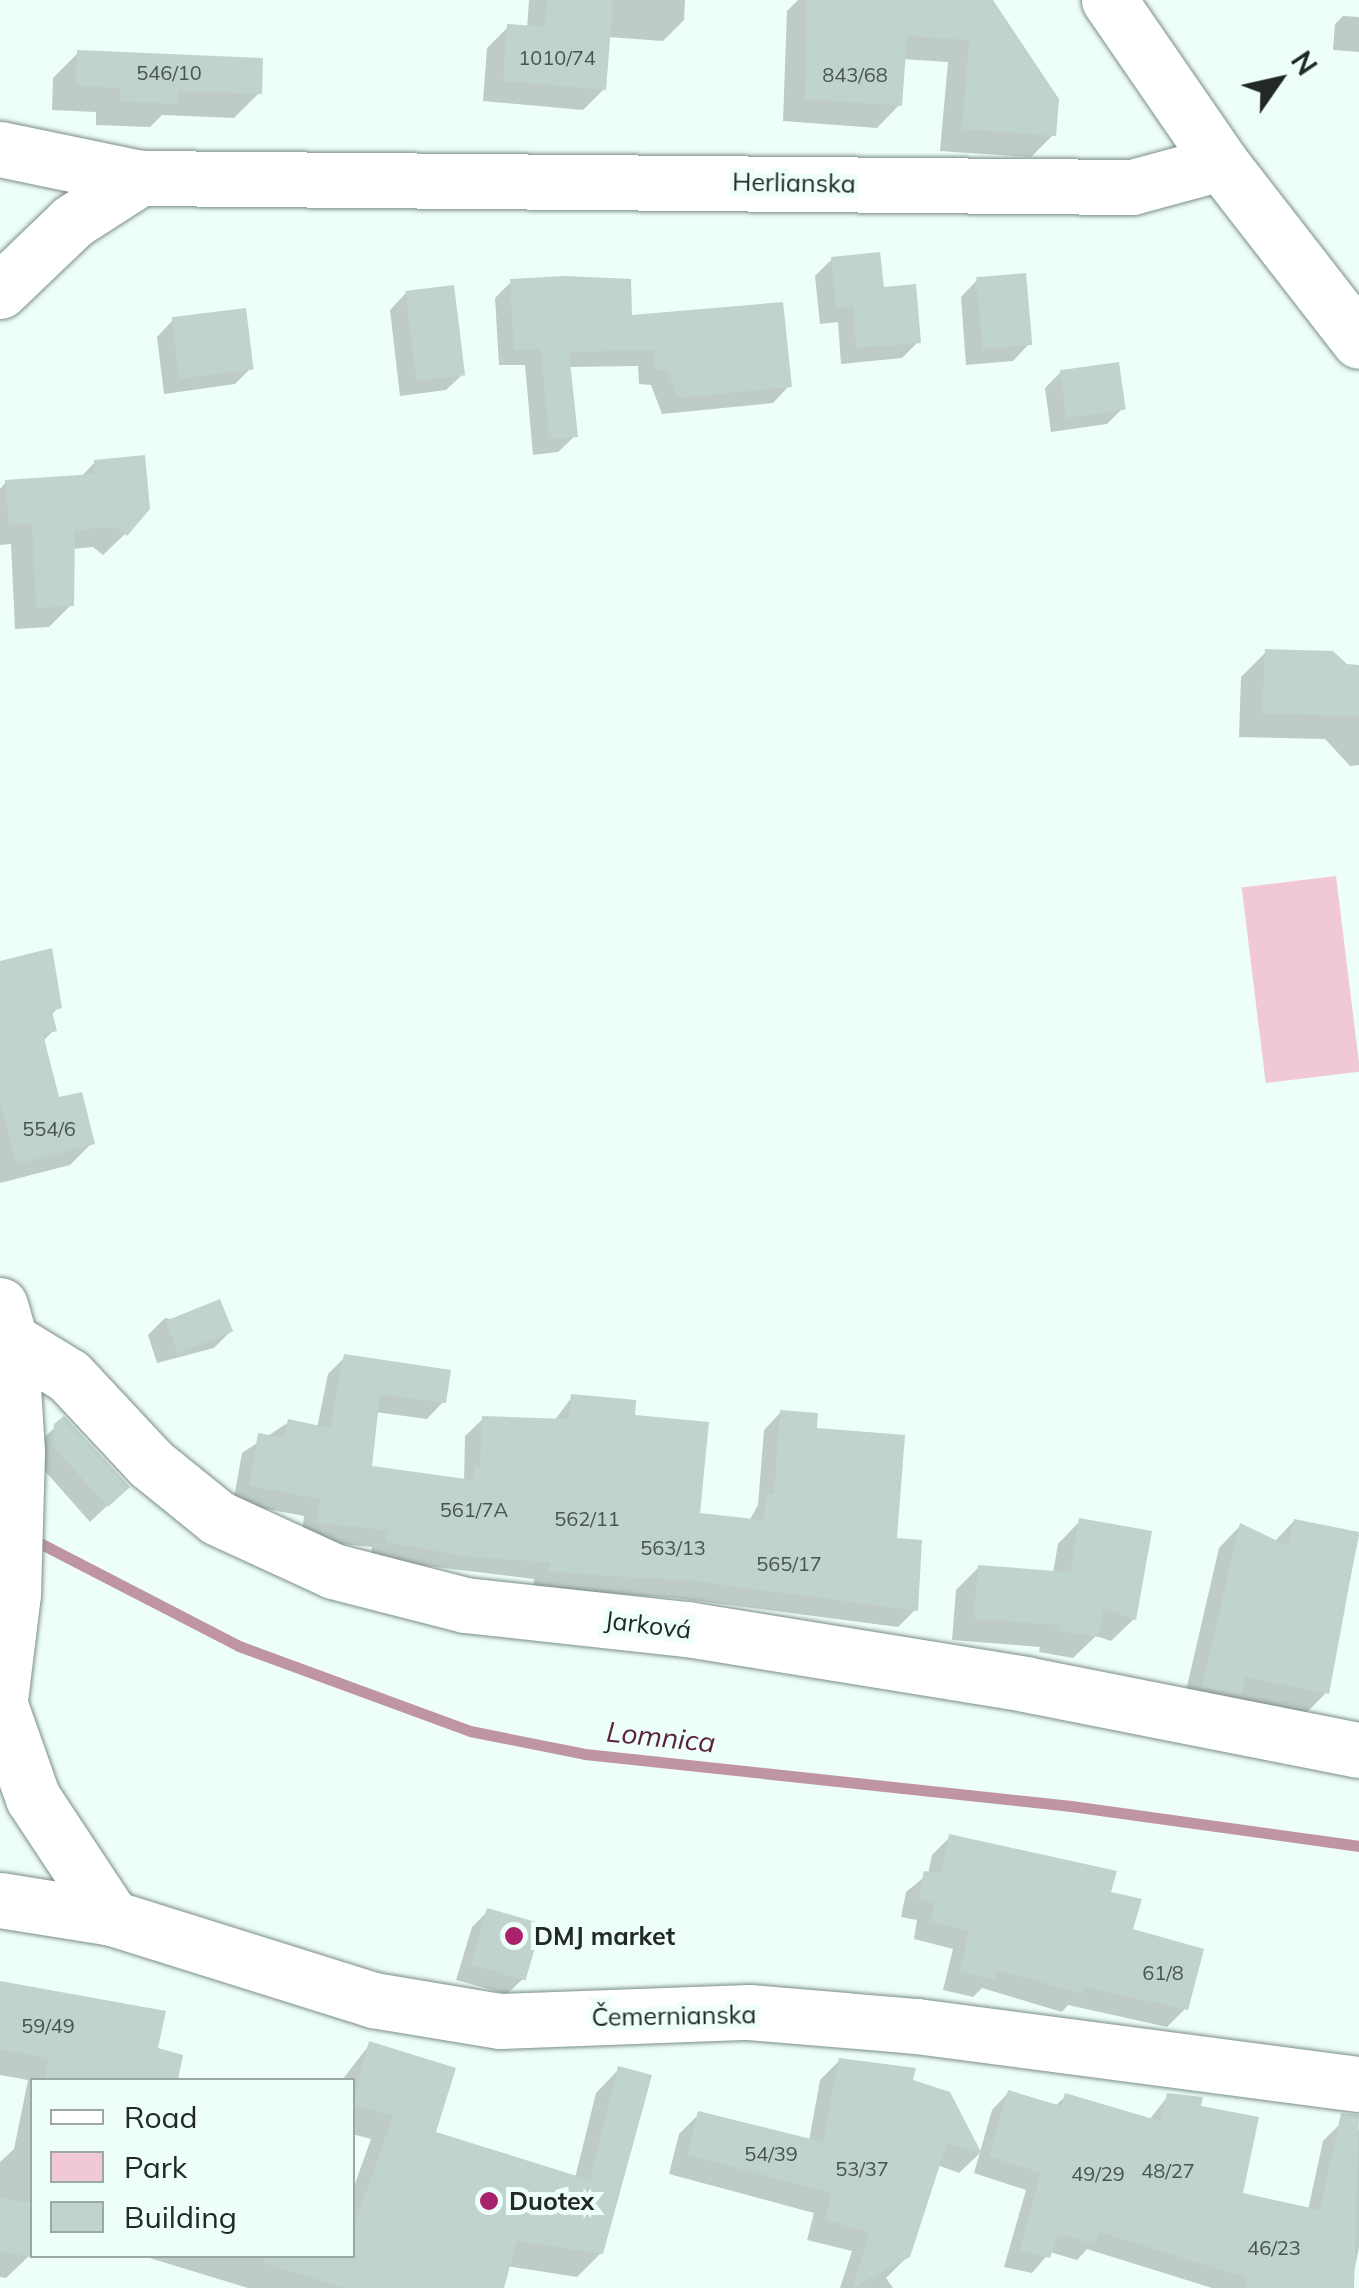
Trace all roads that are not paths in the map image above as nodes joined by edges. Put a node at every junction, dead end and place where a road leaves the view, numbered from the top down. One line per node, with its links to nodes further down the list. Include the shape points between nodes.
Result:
1 (1109, 0): 3 (street)
2 (0, 149): 4 (street, Herlianska)
3 (1221, 163): 4 (street, Herlianska, via 1132,187); 6 (street)
4 (140, 178): 5 (street, via 73,221)
5 (0, 292)
6 (1359, 341)
7 (5, 1322): 8 (street, via 16,1452 13,1594); 9 (street, Jarková, via 69,1376 150,1464 218,1518 333,1572 465,1605 706,1632 1024,1684)
8 (0, 1703): 11 (street, via 33,1798)
9 (1359, 1750)
10 (0, 1900): 11 (street, Čemernianska)
11 (112, 1918): 12 (street, Čemernianska, via 373,2000 500,2021 749,2012 917,2026)
12 (1359, 2084)

